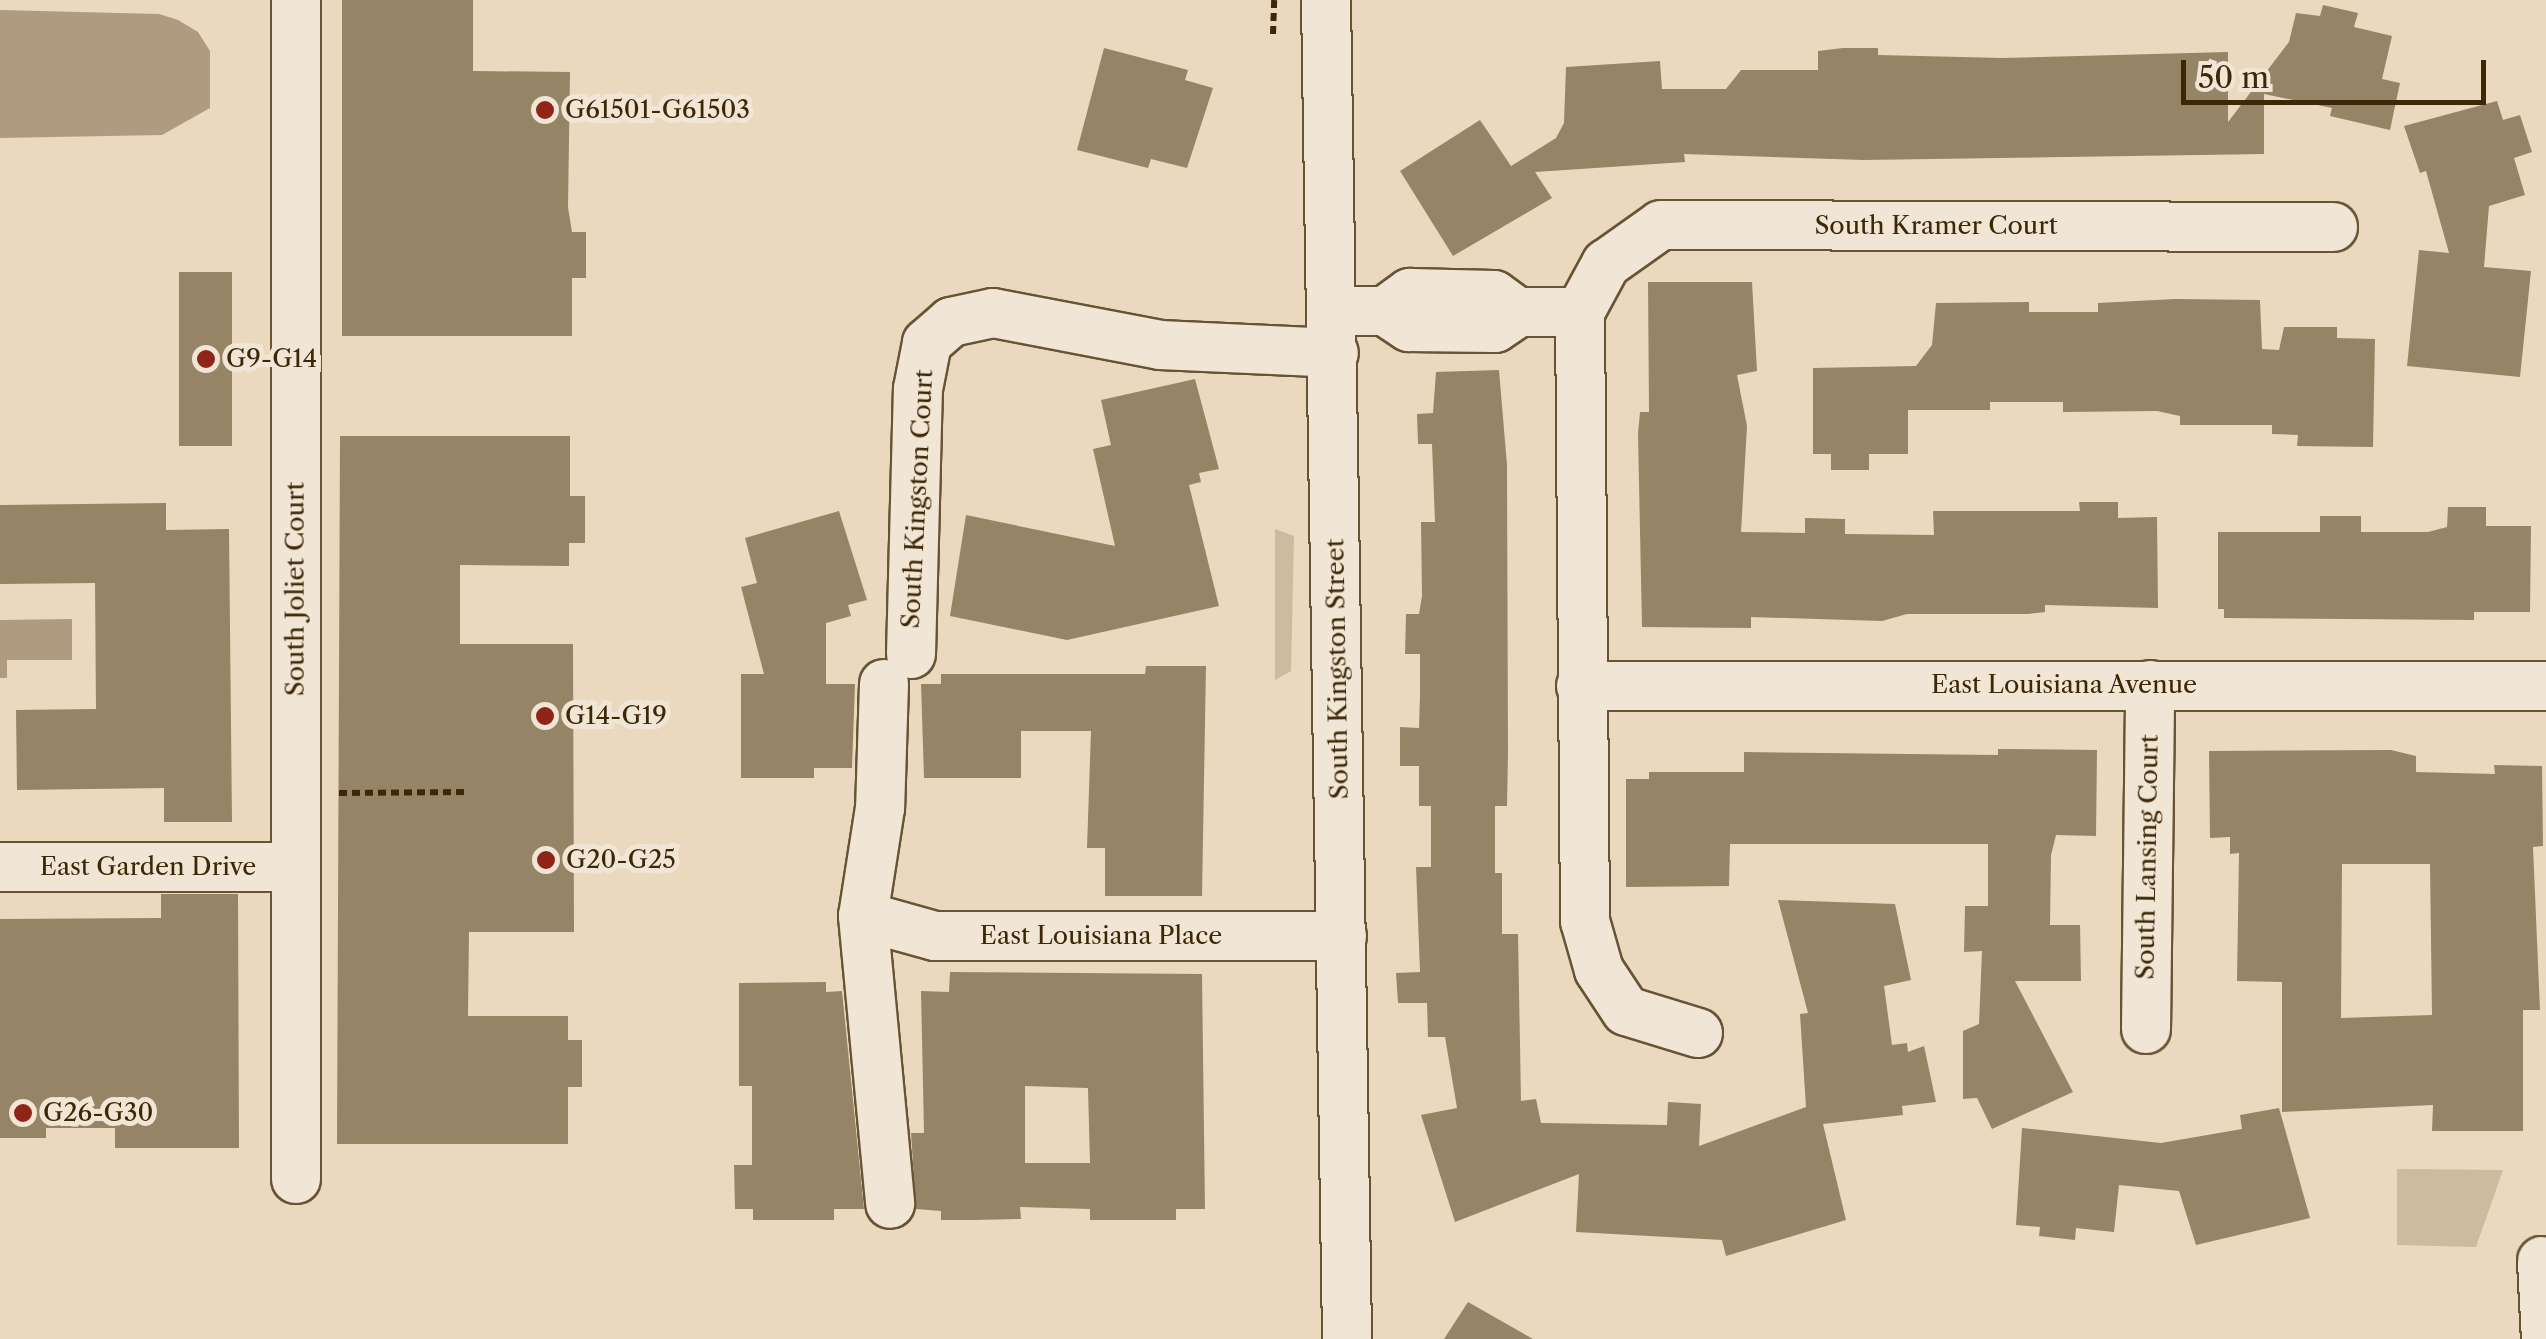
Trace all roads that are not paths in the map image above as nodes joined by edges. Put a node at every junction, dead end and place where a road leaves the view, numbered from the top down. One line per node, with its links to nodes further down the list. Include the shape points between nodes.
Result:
1 (296, 0): 9 (street, South Joliet Court)
2 (1326, 0): 5 (street, South Kingston Street)
3 (2333, 227): 4 (street, South Kramer Court, via 1660,226 1606,264)
4 (1580, 312): 5 (street, via 1519,312 1494,328 1409,327 1385,312); 7 (street, South Kramer Court)
5 (1334, 332): 11 (street, South Kingston Court, via 1160,345 992,313 951,322 927,343 898,669); 12 (street, South Kingston Street)
6 (2150, 685): 7 (street, East Louisiana Avenue); 8 (street, East Louisiana Avenue); 13 (street, South Lansing Court)
7 (1581, 686): 14 (street, South Kramer Court, via 1585,922 1599,970 1626,1011)
8 (2546, 686)
9 (296, 867): 10 (street, East Garden Drive); 15 (street, South Joliet Court)
10 (0, 868)
11 (863, 916): 12 (street, East Louisiana Place, via 935,936); 16 (street, South Kingston Court)
12 (1342, 936): 18 (street, South Kingston Street)
13 (2146, 1029)
14 (1698, 1033)
15 (296, 1179)
16 (890, 1204)
17 (2542, 1261): 19 (street)
18 (1347, 1339)
19 (2546, 1339)

